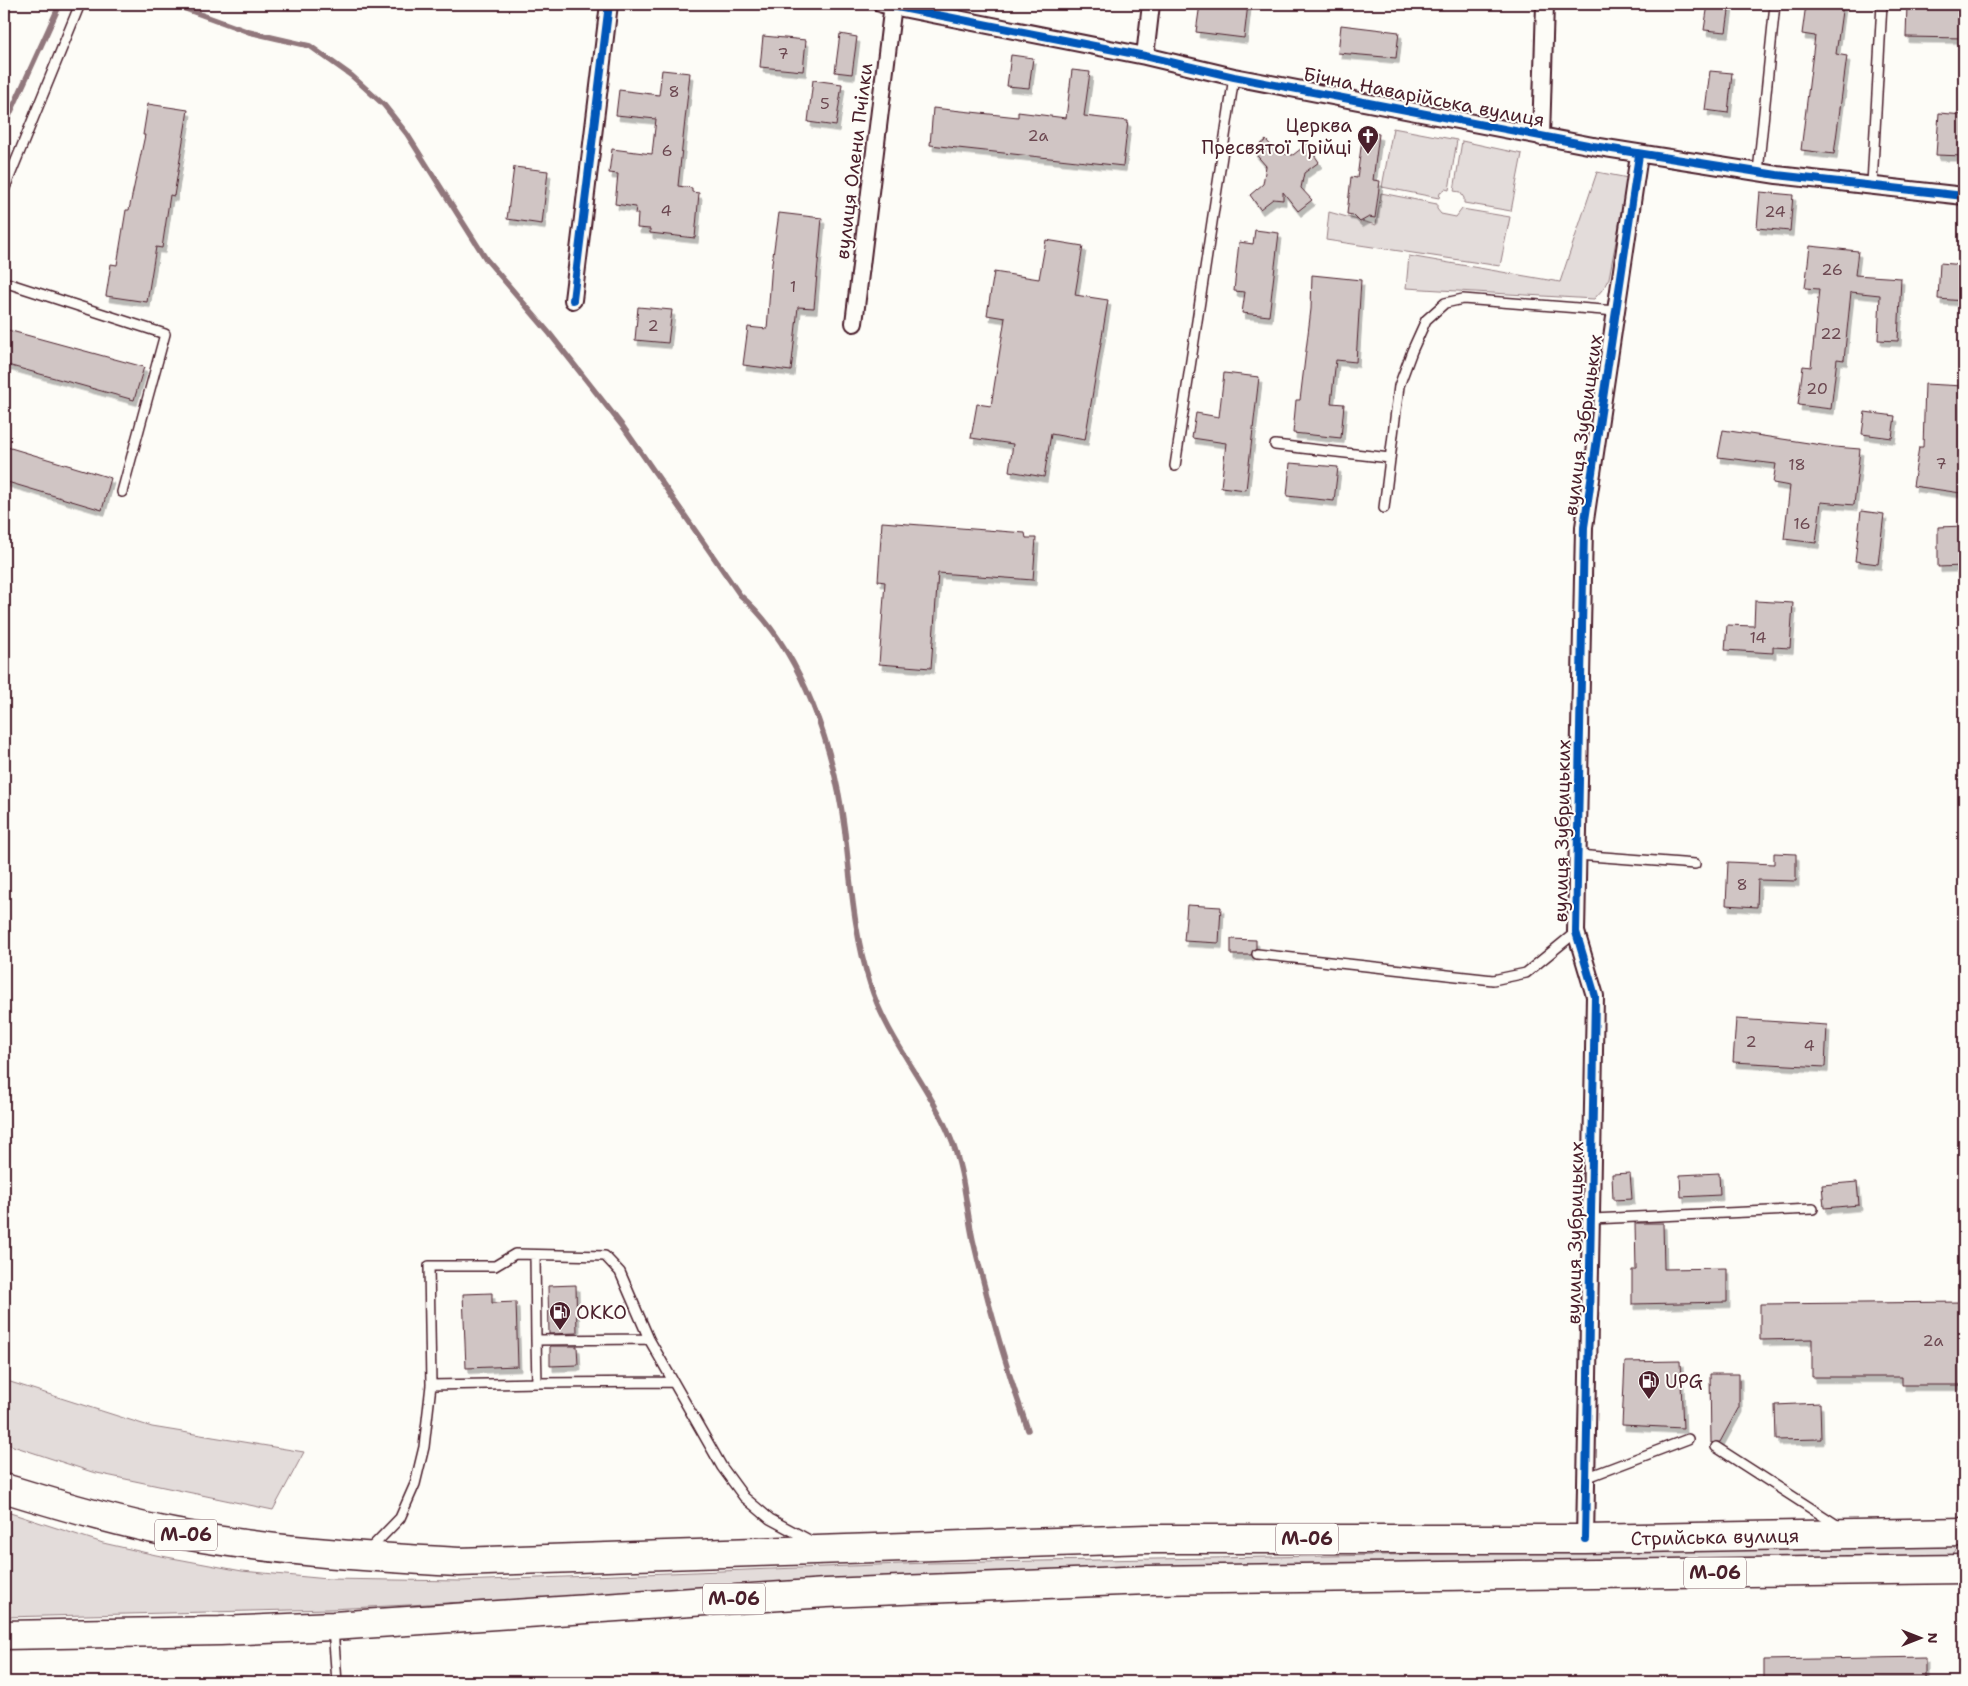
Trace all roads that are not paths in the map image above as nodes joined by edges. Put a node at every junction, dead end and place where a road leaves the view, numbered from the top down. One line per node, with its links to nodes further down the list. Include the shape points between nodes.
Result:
1 (80, 4): 14 (lane)
2 (609, 4): 17 (street)
3 (1151, 4): 8 (street)
4 (1545, 4): 10 (street)
5 (1775, 4): 12 (lane)
6 (1882, 4): 13 (lane)
7 (889, 5): 8 (street, Бічна Наварійська вулиця); 19 (street, вулиця Олени Пчілки)
8 (1145, 56): 9 (street, Бічна Наварійська вулиця)
9 (1234, 77): 10 (street, Бічна Наварійська вулиця); 22 (lane)
10 (1541, 137): 11 (street, Бічна Наварійська вулиця)
11 (1639, 154): 12 (street, Бічна Наварійська вулиця); 18 (street, вулиця Зубрицьких)
12 (1758, 172): 13 (street, Бічна Наварійська вулиця)
13 (1872, 184): 15 (street, Бічна Наварійська вулиця)
14 (4, 190)
15 (1964, 196)
16 (4, 282): 23 (lane, via 165,334)
17 (573, 300)
18 (1616, 311): 21 (lane, via 1463,299 1445,303 1426,320 1399,386); 25 (street, вулиця Зубрицьких, via 1584,528)
19 (854, 323)
20 (1275, 445): 21 (lane)
21 (1390, 458): 24 (lane)
22 (1175, 466)
23 (122, 492)
24 (1384, 508)
25 (1577, 855): 26 (lane); 27 (street, вулиця Зубрицьких)
26 (1695, 864)
27 (1576, 932): 28 (lane, via 1526,974 1493,980); 30 (street, вулиця Зубрицьких, via 1595,996)
28 (1256, 954)
29 (1813, 1209): 30 (lane)
30 (1592, 1219): 39 (street, вулиця Зубрицьких)
31 (535, 1255): 32 (lane, via 605,1256 620,1272); 33 (lane); 36 (lane, via 514,1254 495,1266 429,1266)
32 (649, 1339): 33 (lane); 34 (lane)
33 (536, 1340): 35 (lane)
34 (673, 1382): 35 (lane); 44 (lane, via 722,1467 744,1497 770,1520)
35 (537, 1383): 36 (lane)
36 (431, 1385): 45 (lane, via 424,1447 415,1484 400,1518)
37 (1688, 1439): 39 (lane)
38 (1716, 1448): 41 (lane)
39 (1588, 1477): 43 (street, вулиця Зубрицьких)
40 (7, 1490): 45 (highway, М-06, via 172,1532)
41 (1849, 1532): 42 (highway, Стрийська вулиця / М-06); 43 (highway, Стрийська вулиця / М-06)
42 (1964, 1532)
43 (1585, 1539): 44 (highway, Стрийська вулиця / М-06, via 1147,1539)
44 (827, 1549): 45 (highway, М-06, via 460,1562)
45 (362, 1557)
46 (1964, 1570): 47 (highway, Стрийська вулиця / М-06, via 1148,1580 826,1593)
47 (333, 1626): 48 (highway, М-06); 49 (lane)
48 (4, 1635)
49 (337, 1682)

